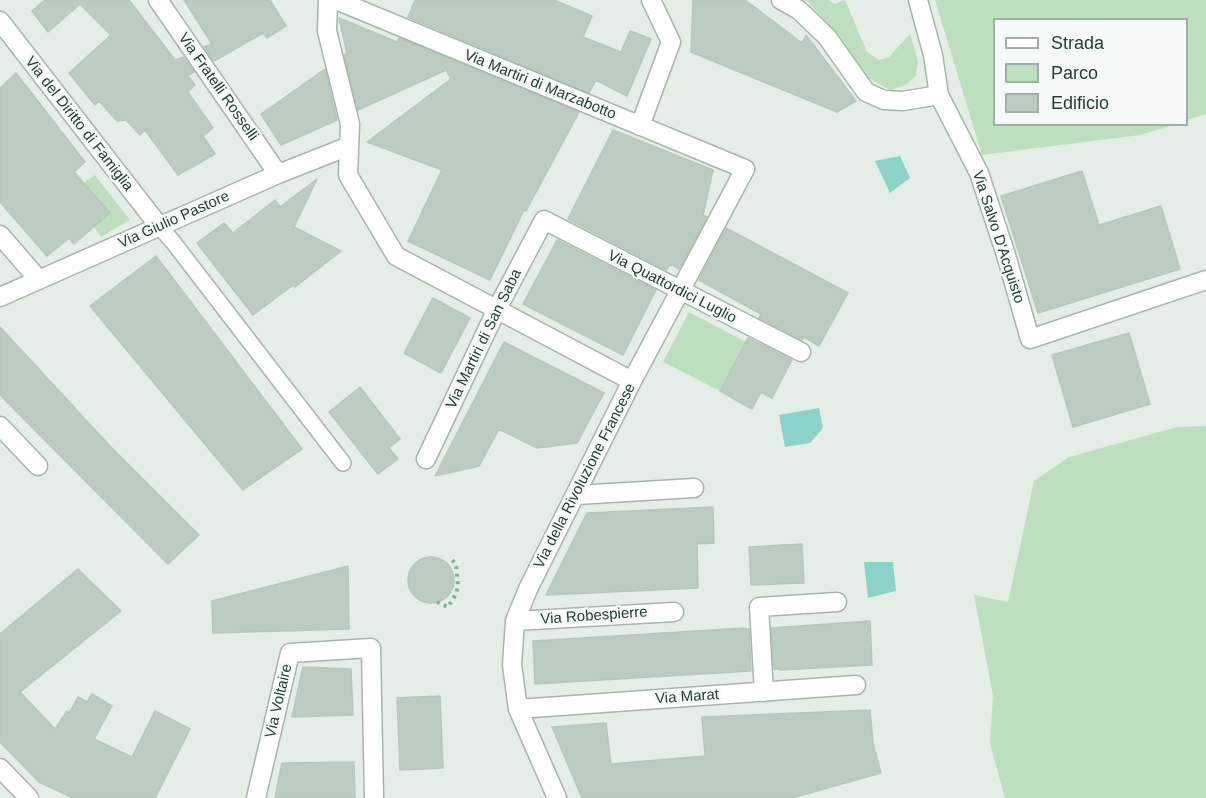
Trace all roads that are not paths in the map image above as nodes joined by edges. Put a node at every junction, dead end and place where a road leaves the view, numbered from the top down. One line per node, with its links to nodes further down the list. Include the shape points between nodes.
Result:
1 (158, 0): 12 (street, Via Fratelli Rosselli)
2 (328, 0): 10 (street, via 327,30 350,124)
3 (336, 0): 9 (street, Via Martiri di Marzabotto)
4 (651, 0): 9 (street, via 671,42)
5 (781, 0): 8 (street, via 799,10 827,37 866,92 884,100 903,101)
6 (918, 0): 8 (street, Via Salvo D'Acquisto)
7 (0, 21): 14 (street, Via del Diritto di Famiglia)
8 (939, 95): 17 (street, Via Salvo D'Acquisto, via 979,173 1030,339)
9 (640, 126): 11 (street, Via Martiri di Marzabotto)
10 (349, 146): 12 (street, Via Giulio Pastore); 20 (street, via 348,175 396,256)
11 (745, 169): 18 (street, Via della Rivoluzione Francese)
12 (278, 174): 14 (street, Via Giulio Pastore)
13 (544, 220): 18 (street, Via Quattordici Luglio); 20 (street, Via Martiri di San Saba)
14 (159, 226): 16 (street, Via Giulio Pastore); 25 (lane)
15 (0, 236): 16 (street)
16 (39, 280): 19 (street, Via Giulio Pastore)
17 (1206, 280)
18 (680, 292): 21 (street, Via Quattordici Luglio); 22 (street, Via della Rivoluzione Francese)
19 (0, 297)
20 (497, 309): 22 (street); 24 (street, Via Martiri di San Saba)
21 (801, 352)
22 (632, 381): 28 (street, Via della Rivoluzione Francese)
23 (0, 426): 26 (street)
24 (426, 459)
25 (343, 464)
26 (38, 466)
27 (694, 488): 28 (street)
28 (577, 495): 31 (street, Via della Rivoluzione Francese)
29 (837, 602): 33 (street, via 759,607)
30 (674, 612): 31 (street, Via Robespierre)
31 (515, 621): 34 (street, Via della Rivoluzione Francese, via 512,665)
32 (856, 685): 33 (street, Via Marat)
33 (764, 692): 34 (street, Via Marat)
34 (518, 709): 39 (street, Via della Rivoluzione Francese)
35 (0, 768): 36 (street)
36 (29, 798)
37 (256, 798): 38 (street, Via Voltaire, via 290,653 371,648)
38 (374, 798)
39 (557, 798)

